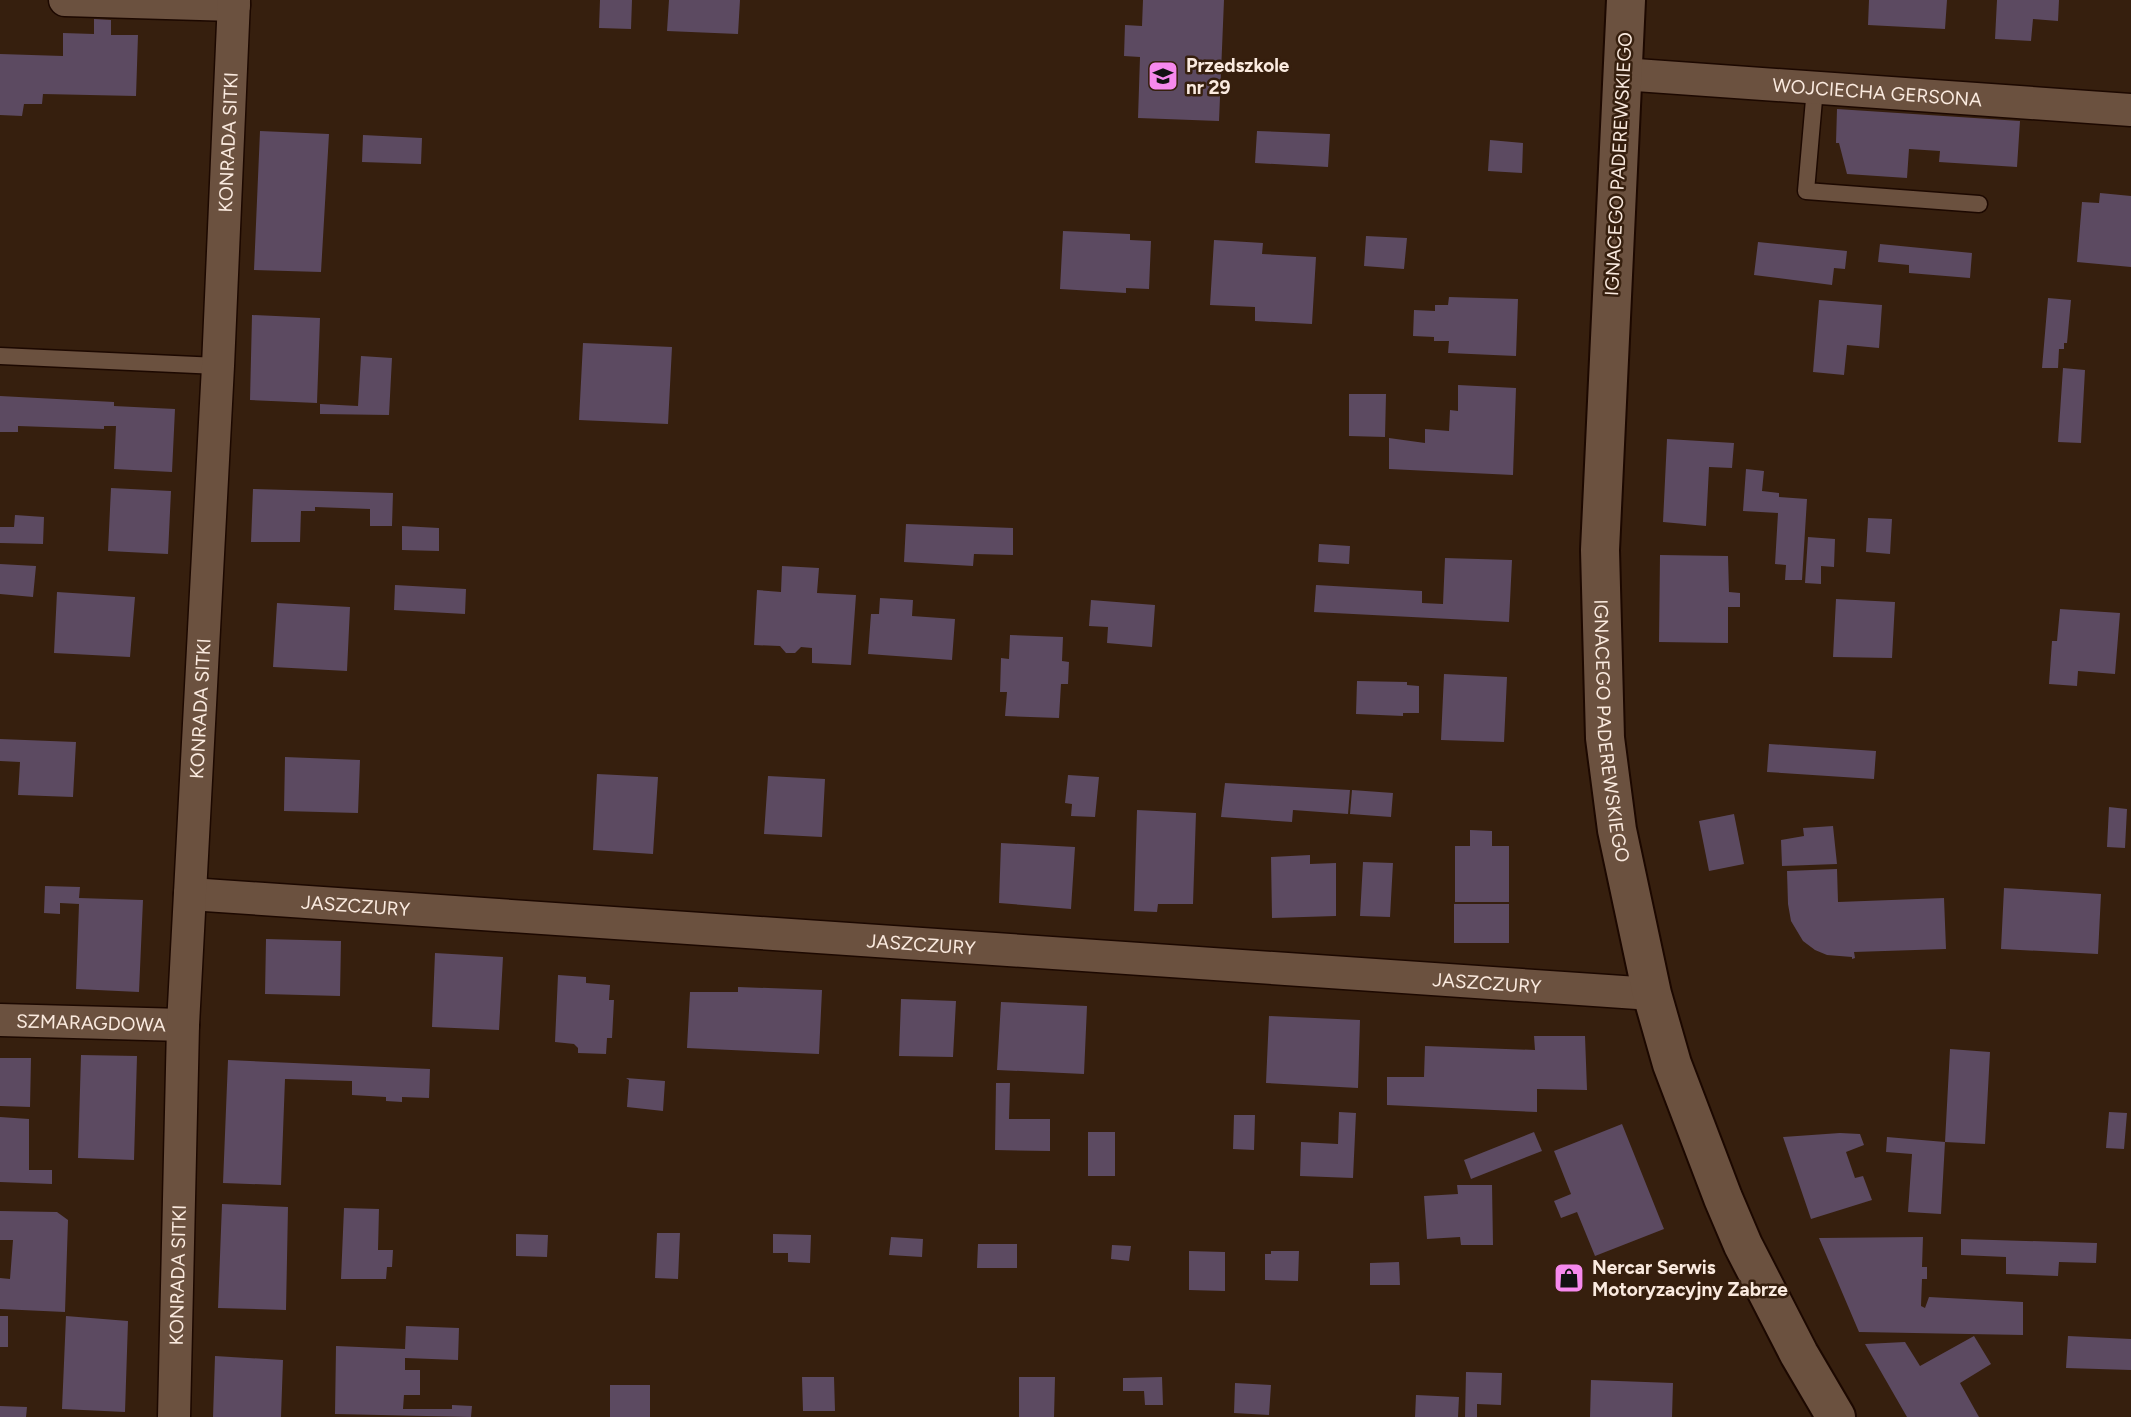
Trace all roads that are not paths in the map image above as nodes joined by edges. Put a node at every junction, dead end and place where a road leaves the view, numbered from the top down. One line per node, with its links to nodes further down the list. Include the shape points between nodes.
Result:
1 (65, 0): 3 (street)
2 (1626, 0): 4 (main road, IGNACEGO PADEREWSKIEGO)
3 (234, 3): 9 (street, KONRADA SITKI)
4 (1622, 74): 5 (street, WOJCIECHA GERSONA); 11 (main road, IGNACEGO PADEREWSKIEGO, via 1600,550 1605,724 1617,830)
5 (1815, 88): 6 (street, WOJCIECHA GERSONA); 7 (lane, via 1806,191)
6 (2131, 110)
7 (1979, 204)
8 (0, 356): 9 (lane)
9 (218, 366): 10 (street, KONRADA SITKI)
10 (190, 894): 11 (street, JASZCZURY); 13 (street, KONRADA SITKI)
11 (1652, 993): 15 (main road, IGNACEGO PADEREWSKIEGO, via 1672,1064 1723,1198 1765,1290)
12 (0, 1020): 13 (street, SZMARAGDOWA)
13 (183, 1025): 14 (street, KONRADA SITKI)
14 (174, 1417)
15 (1836, 1417)

